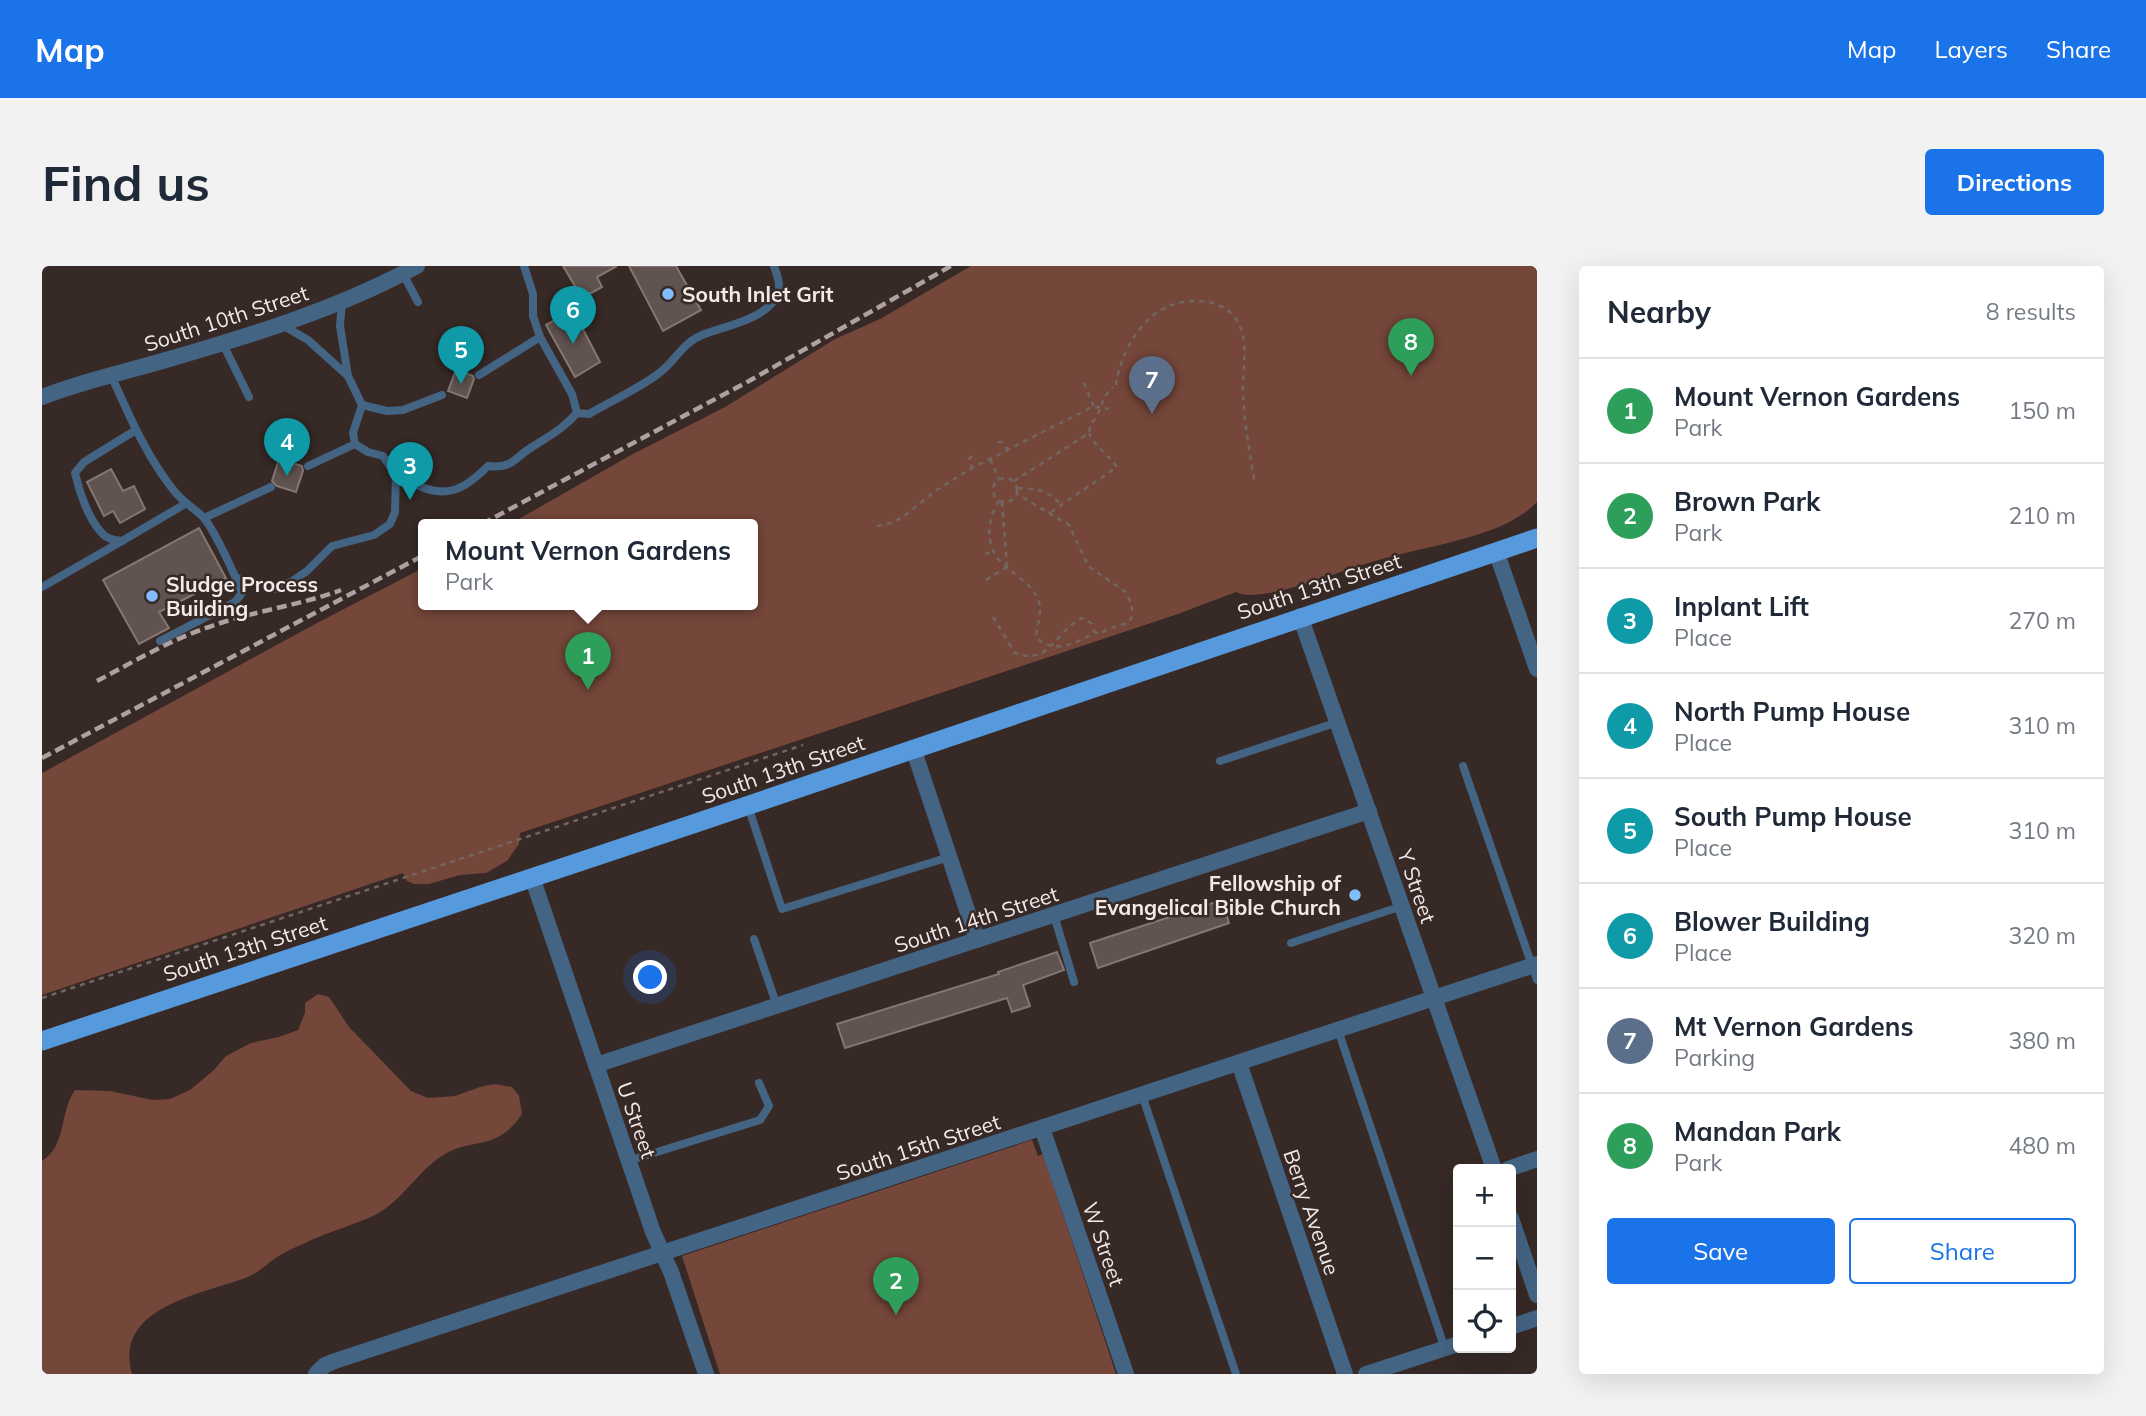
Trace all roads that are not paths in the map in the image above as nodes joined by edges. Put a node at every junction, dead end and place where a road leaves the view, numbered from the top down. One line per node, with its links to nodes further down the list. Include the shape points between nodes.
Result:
1 (524, 266): 7 (lane)
2 (774, 266): 16 (lane, via 779,294 766,310 688,343 659,373 589,414)
3 (410, 270): 4 (street, South 10th Street); 5 (lane)
4 (342, 301): 6 (street, South 10th Street); 11 (lane, via 340,326)
5 (418, 302)
6 (282, 325): 8 (street, South 10th Street); 11 (lane, via 308,340)
7 (540, 337): 10 (lane); 16 (lane, via 572,394)
8 (223, 344): 9 (street, South 10th Street); 14 (lane)
9 (111, 375): 13 (street, South 10th Street); 17 (lane)
10 (480, 375)
11 (348, 376): 15 (lane)
12 (442, 395): 15 (lane, via 403,410)
13 (42, 397)
14 (249, 397)
15 (362, 405): 18 (lane, via 353,433)
16 (577, 413): 20 (lane, via 519,459 488,466 454,491 436,492)
17 (136, 430): 22 (lane); 25 (lane, via 84,462 75,473 79,492 101,533)
18 (355, 444): 19 (lane); 20 (lane, via 383,456)
19 (308, 466)
20 (396, 475): 27 (lane, via 395,512 390,524 374,535 332,546 307,571 274,589)
21 (271, 487): 23 (lane)
22 (186, 504): 23 (lane); 25 (lane)
23 (204, 518): 27 (lane)
24 (1537, 538): 26 (main road, South 13th Street)
25 (122, 541): 28 (lane)
26 (1496, 551): 29 (main road, South 13th Street); 31 (street)
27 (237, 578): 30 (lane, via 242,593 235,602)
28 (42, 587)
29 (1300, 616): 32 (street, Y Street); 33 (main road, South 13th Street)
30 (160, 641)
31 (1537, 669)
32 (1338, 722): 34 (lane); 37 (street, Y Street)
33 (913, 748): 36 (main road, South 13th Street); 38 (street)
34 (1220, 761)
35 (1463, 766): 45 (lane)
36 (748, 805): 38 (lane, via 782,909); 39 (main road, South 13th Street)
37 (1369, 811): 40 (street, Y Street); 41 (street, South 14th Street)
38 (949, 857): 43 (street)
39 (532, 877): 50 (main road, South 13th Street); 52 (street, U Street)
40 (1402, 906): 44 (lane); 47 (street, Y Street)
41 (1054, 915): 43 (street, South 14th Street); 46 (lane)
42 (754, 939): 48 (lane)
43 (977, 940): 48 (street, South 14th Street)
44 (1291, 943)
45 (1535, 970): 47 (street, South 15th Street)
46 (1074, 982)
47 (1434, 998): 49 (street, South 15th Street); 58 (street, Y Street)
48 (776, 1006): 52 (street, South 14th Street)
49 (1338, 1030): 51 (street, South 15th Street); 65 (lane)
50 (42, 1041)
51 (1239, 1063): 54 (street, South 15th Street); 70 (street, Berry Avenue)
52 (596, 1065): 57 (street, U Street)
53 (759, 1083): 57 (lane, via 769,1106 760,1120)
54 (1142, 1095): 55 (street, South 15th Street); 69 (lane)
55 (1042, 1128): 61 (street, South 15th Street); 68 (street, W Street)
56 (1537, 1159): 59 (street)
57 (628, 1161): 61 (street, U Street)
58 (1492, 1164)
59 (1516, 1166)
60 (1514, 1227): 62 (street)
61 (662, 1252): 66 (street, South 15th Street, via 335,1361); 67 (street, U Street)
62 (1537, 1295)
63 (1537, 1318): 64 (street)
64 (1516, 1325)
65 (1452, 1346): 71 (street)
66 (316, 1374)
67 (706, 1374)
68 (1126, 1374)
69 (1236, 1374)
70 (1345, 1374)
71 (1366, 1374)

